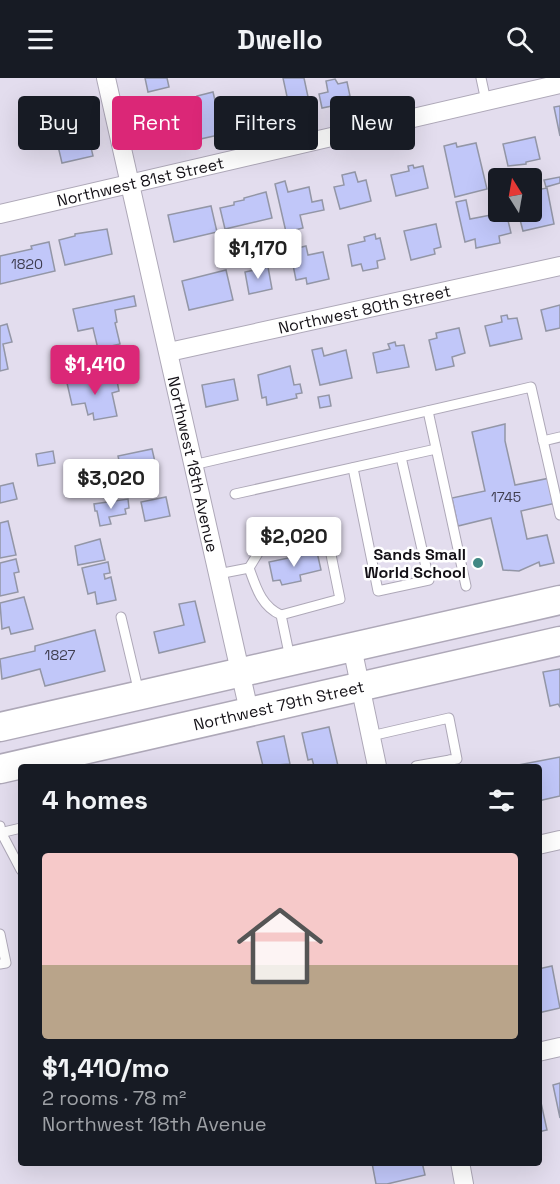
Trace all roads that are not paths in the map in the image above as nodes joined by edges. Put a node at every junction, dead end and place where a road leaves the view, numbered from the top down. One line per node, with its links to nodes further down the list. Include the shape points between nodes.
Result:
1 (106, 78): 5 (street, Northwest 18th Avenue)
2 (481, 78): 4 (lane)
3 (560, 84): 4 (street, Northwest 81st Street)
4 (486, 101): 5 (street, Northwest 81st Street)
5 (129, 185): 6 (street, Northwest 81st Street); 8 (street, Northwest 18th Avenue)
6 (0, 214)
7 (560, 266): 8 (street, Northwest 80th Street)
8 (169, 352): 14 (street, Northwest 18th Avenue)
9 (428, 411): 11 (lane, via 531,387); 12 (lane); 14 (lane)
10 (560, 437): 11 (lane)
11 (543, 441): 17 (lane)
12 (436, 449): 13 (lane); 20 (lane)
13 (401, 457): 15 (lane); 15 (lane, via 429,580 378,591)
14 (193, 465): 19 (street, Northwest 18th Avenue)
15 (353, 468): 16 (lane)
16 (235, 494)
17 (560, 515)
18 (249, 568): 19 (lane); 22 (lane, via 261,598); 22 (lane, via 260,550 327,535 340,599)
19 (218, 574): 27 (street, Northwest 18th Avenue)
20 (466, 586)
21 (560, 600): 25 (main road)
22 (281, 615): 26 (lane)
23 (121, 617): 29 (lane)
24 (560, 641): 28 (main road, Northwest 79th Street)
25 (352, 647): 26 (main road); 28 (street)
26 (291, 660): 27 (main road)
27 (240, 671): 29 (main road); 30 (street, Northwest 18th Avenue)
28 (360, 687): 30 (main road, Northwest 79th Street); 32 (street)
29 (140, 695): 31 (main road)
30 (249, 711): 34 (main road, Northwest 79th Street)
31 (0, 727)
32 (371, 736): 33 (lane, via 449,718 457,759); 35 (street)
33 (451, 763)
34 (21, 764)
35 (377, 764)
36 (18, 765): 37 (main road, Northwest 79th Street)
37 (0, 769)
38 (18, 828): 39 (lane)
39 (0, 830): 42 (lane)
40 (560, 840): 41 (street)
41 (542, 844)
42 (18, 864)
43 (0, 934): 44 (lane, via 6,963)
44 (0, 964)
45 (560, 1047): 46 (street)
46 (542, 1051)
47 (461, 1166): 48 (street)
48 (464, 1184)

